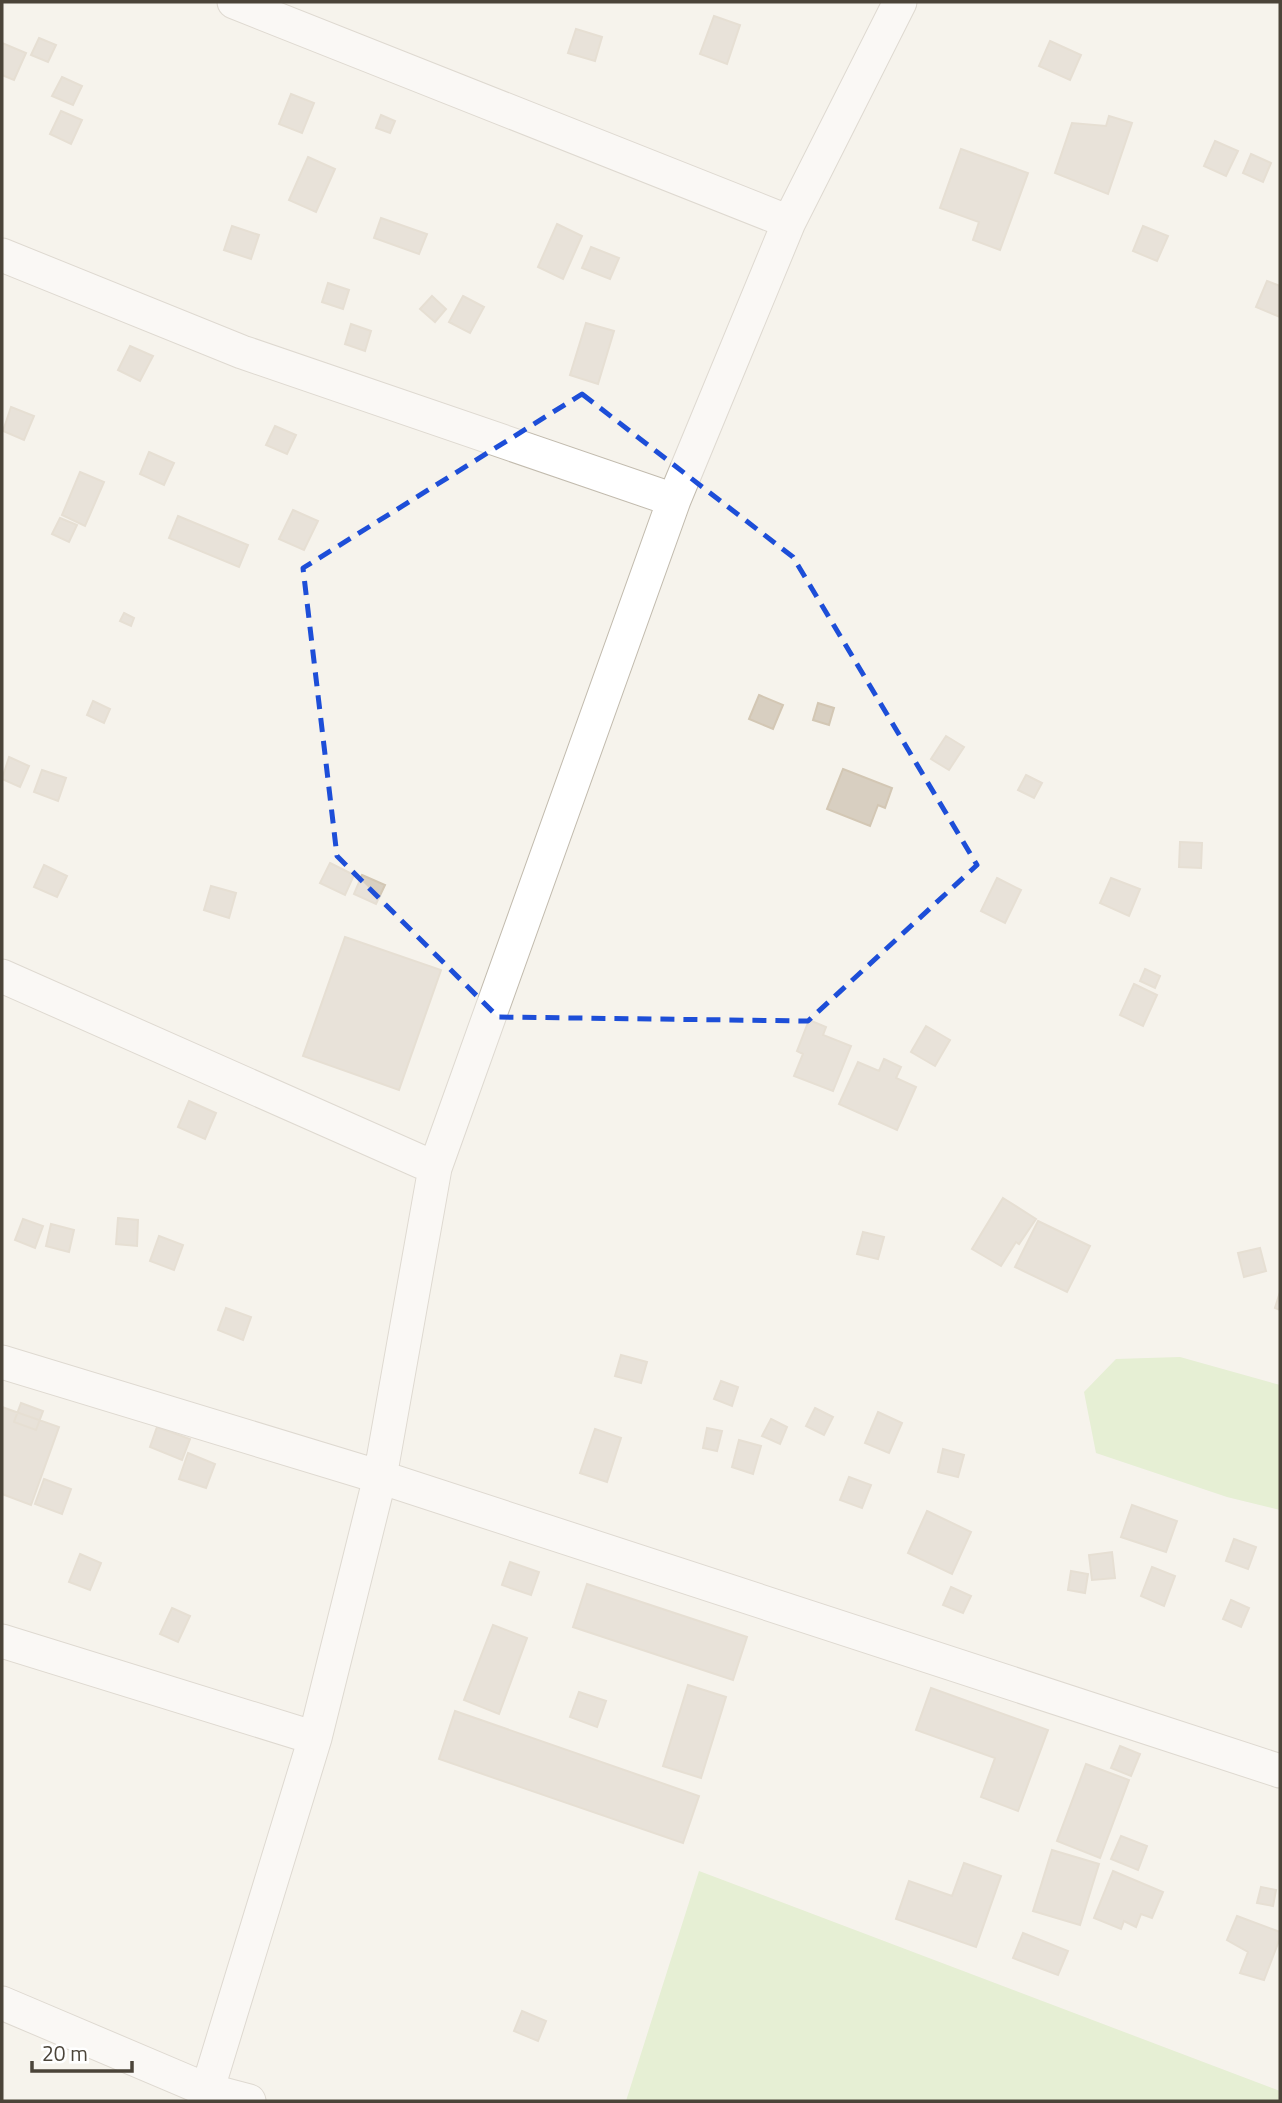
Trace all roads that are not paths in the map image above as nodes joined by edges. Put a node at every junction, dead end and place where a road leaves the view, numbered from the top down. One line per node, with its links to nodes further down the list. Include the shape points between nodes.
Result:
1 (234, 2): 3 (street)
2 (900, 2): 3 (street)
3 (789, 222): 5 (street)
4 (2, 255): 5 (street, via 242,352)
5 (674, 500): 7 (street)
6 (2, 976): 7 (street)
7 (435, 1168): 9 (street)
8 (2, 1362): 9 (street)
9 (380, 1478): 11 (street); 12 (street)
10 (2, 1641): 11 (street)
11 (316, 1738): 14 (street)
12 (1280, 1771)
13 (2, 2003): 14 (street)
14 (206, 2095): 15 (street)
15 (249, 2101)

